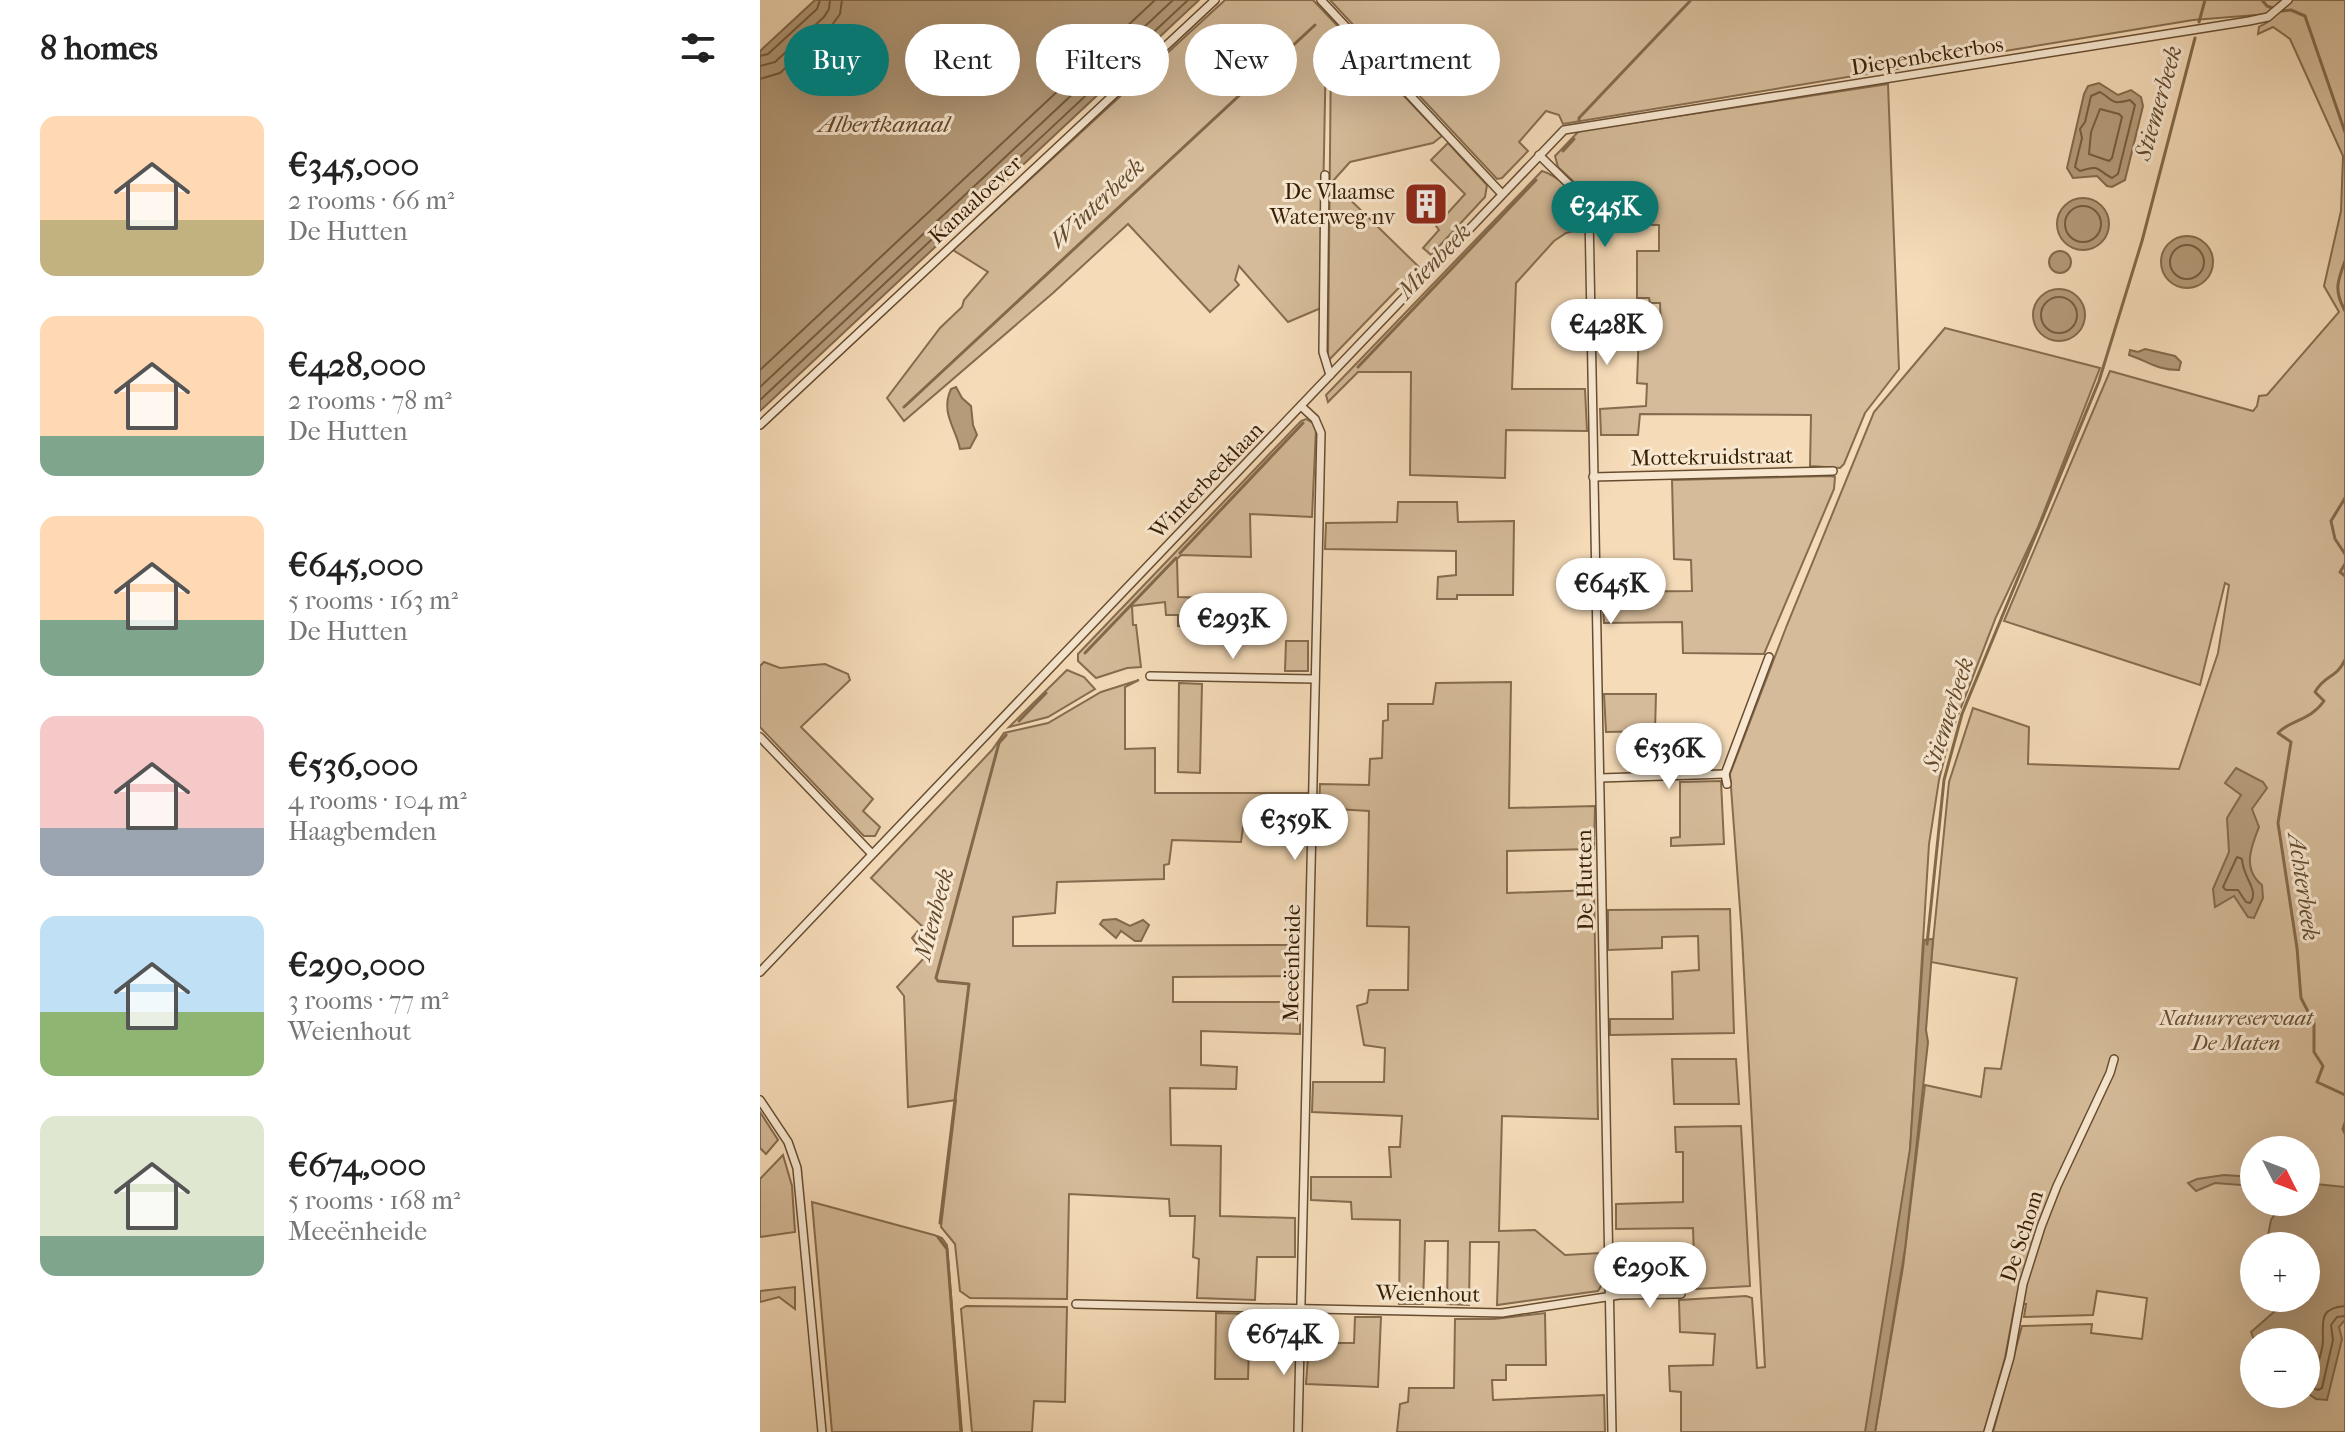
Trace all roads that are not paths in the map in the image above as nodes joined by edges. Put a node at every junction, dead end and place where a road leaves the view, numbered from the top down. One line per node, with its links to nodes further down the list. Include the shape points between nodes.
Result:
1 (1215, 0): 10 (street, Kanaaloever)
2 (1321, 0): 7 (street)
3 (2288, 0): 4 (street, Diepenbekerbos, via 2268,17 2249,21)
4 (1564, 130): 5 (street, Winterbeeklaan)
5 (1539, 155): 7 (street, Winterbeeklaan); 12 (street, De Hutten, via 1582,197 1589,214)
6 (1325, 175): 8 (street, via 1323,352)
7 (1502, 194): 8 (street, Winterbeeklaan)
8 (1330, 375): 9 (street, Winterbeeklaan)
9 (1301, 406): 15 (street, Meeënheide, via 1321,433); 20 (street, Winterbeeklaan)
10 (760, 425)
11 (1833, 471): 12 (street, Mottekruidstraat)
12 (1593, 477): 18 (street, De Hutten)
13 (1769, 657): 17 (street)
14 (1150, 676): 15 (street)
15 (1315, 679): 27 (street, Meeënheide)
16 (760, 737): 20 (street)
17 (1725, 774): 18 (street); 19 (street)
18 (1600, 778): 25 (street, De Hutten)
19 (1727, 784)
20 (872, 854): 21 (street, Winterbeeklaan)
21 (760, 972)
22 (2114, 1059): 31 (street, De Schom, via 2041,1227)
23 (760, 1100): 28 (street, via 788,1142 797,1168)
24 (1681, 1294): 25 (street, Weienhout)
25 (1610, 1296): 27 (street, Weienhout, via 1502,1313); 30 (street, De Hutten)
26 (1076, 1304): 27 (street, Weienhout)
27 (1301, 1309): 29 (street, Meeënheide)
28 (822, 1432)
29 (1298, 1432)
30 (1612, 1432)
31 (1988, 1432)

